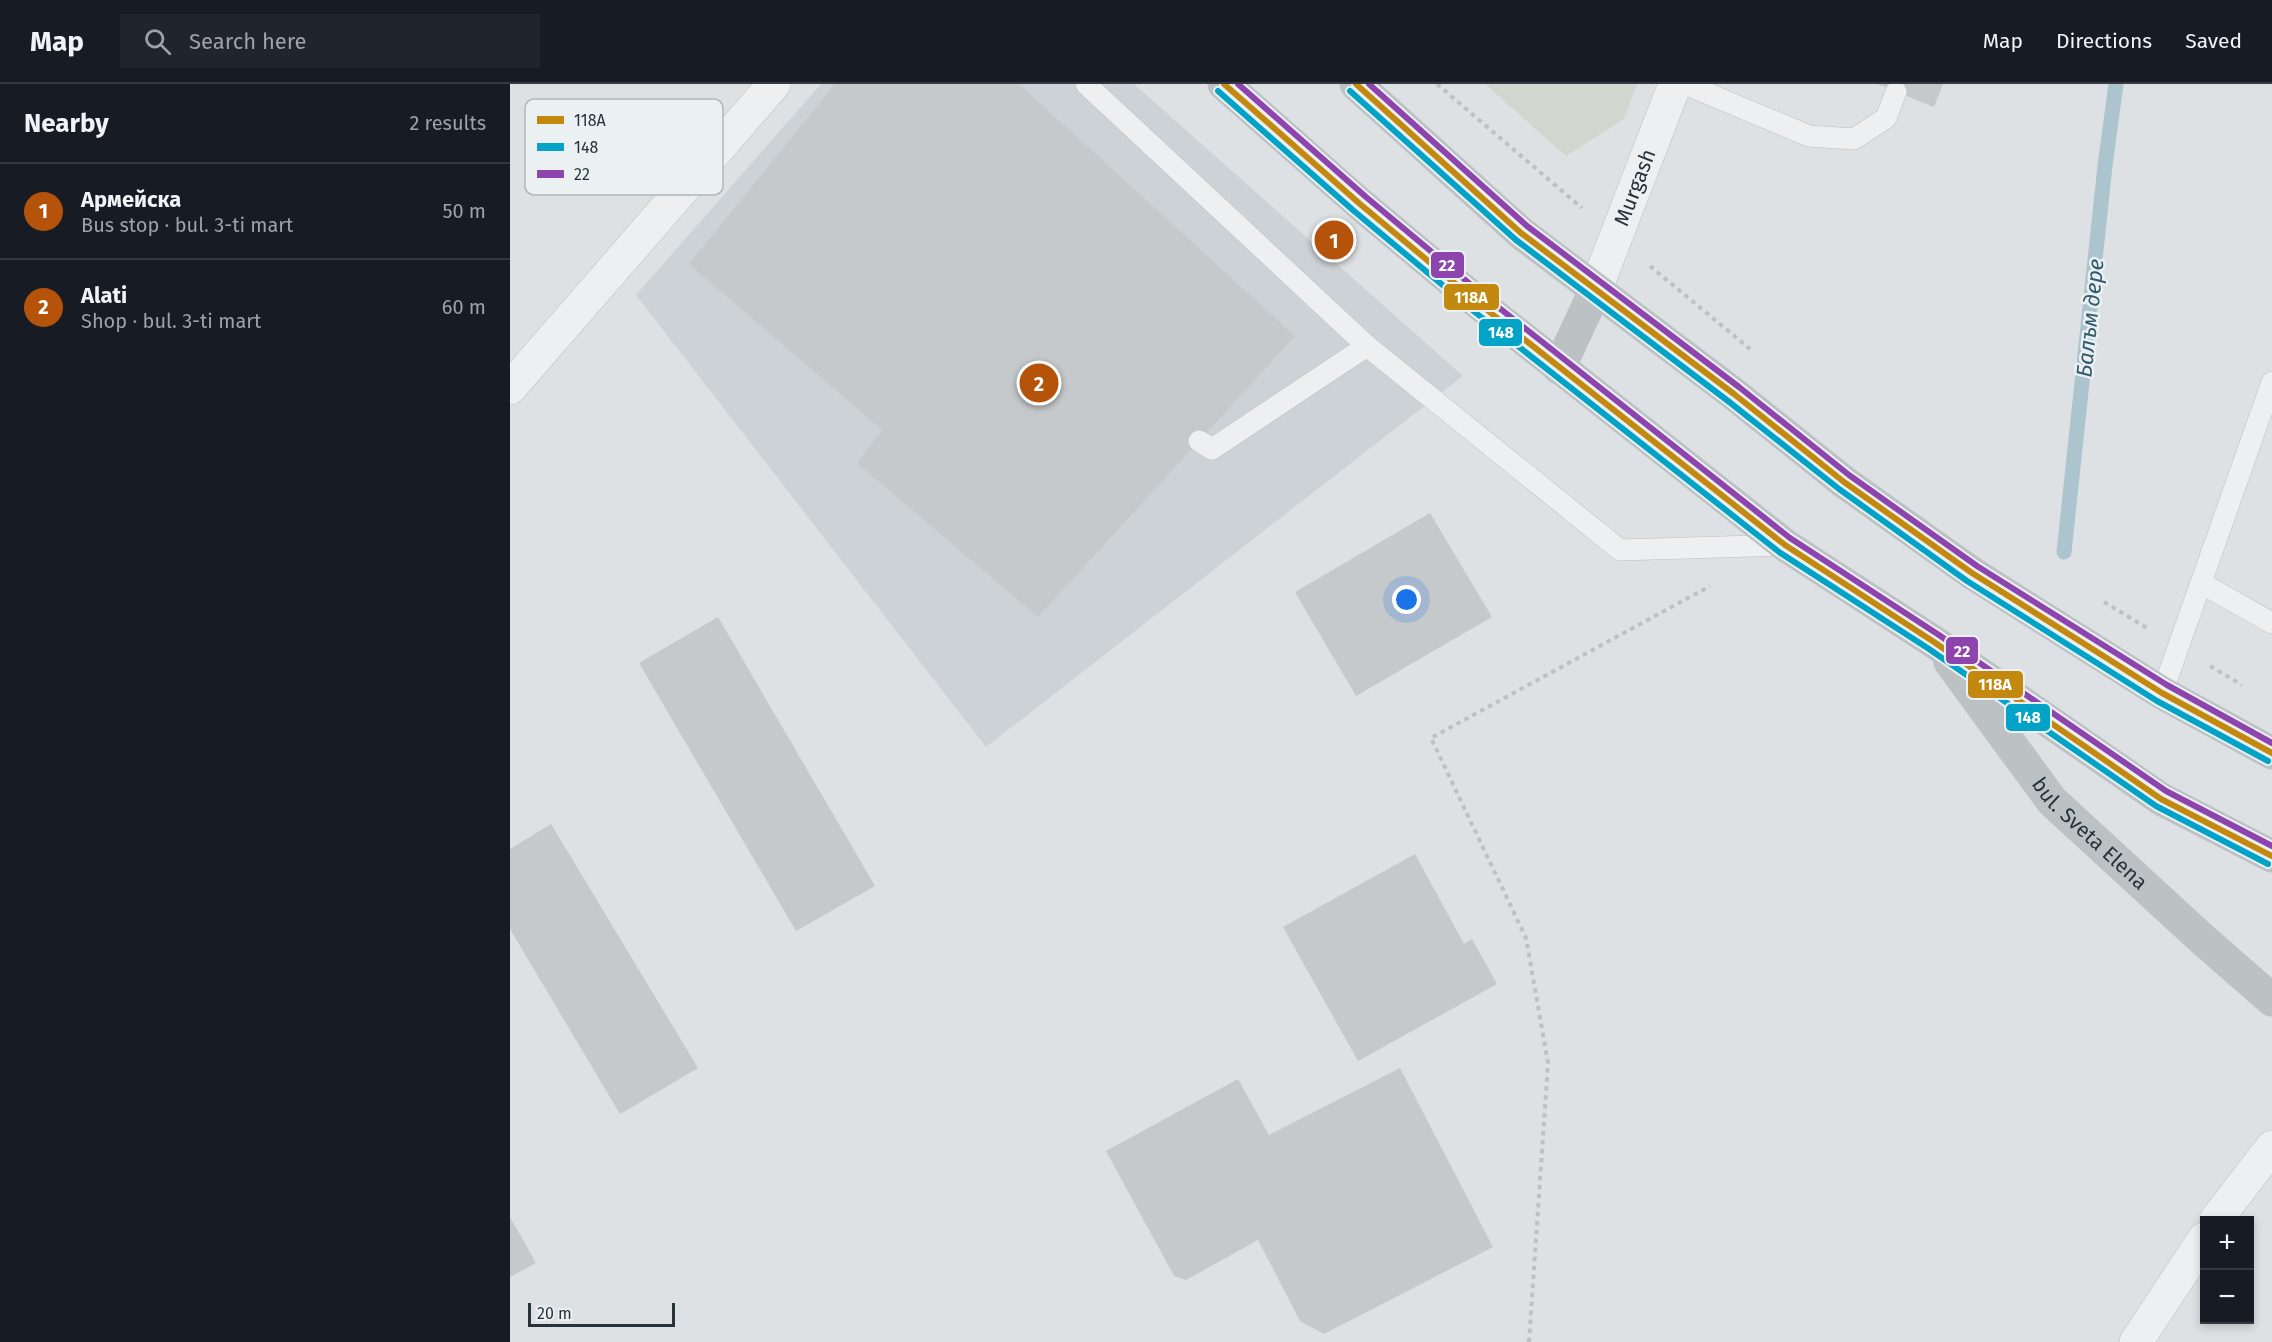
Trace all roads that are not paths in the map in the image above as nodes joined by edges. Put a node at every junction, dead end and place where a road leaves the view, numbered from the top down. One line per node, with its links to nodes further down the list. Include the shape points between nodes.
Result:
1 (774, 84): 8 (street)
2 (1086, 84): 11 (lane)
3 (1224, 84): 12 (street, via 1360,204)
4 (1356, 84): 10 (street, via 1521,233)
5 (1675, 84): 10 (street, Murgash)
6 (1685, 84): 7 (lane, via 1809,136 1854,139 1886,118)
7 (1896, 92)
8 (723, 143)
9 (678, 195): 14 (street)
10 (1595, 291): 12 (street); 20 (street, via 1844,482 1972,573)
11 (1367, 346): 15 (lane, via 1212,449); 16 (lane, via 1620,550)
12 (1558, 368): 16 (street)
13 (2272, 382): 17 (lane)
14 (510, 388)
15 (1199, 441)
16 (1785, 545): 19 (street)
17 (2201, 583): 18 (lane); 20 (lane)
18 (2272, 623)
19 (1934, 642): 22 (street, via 2162,799); 23 (street, bul. Sveta Elena, via 2052,801)
20 (2162, 693): 21 (street)
21 (2272, 753)
22 (2272, 856)
23 (2272, 1000)
24 (2272, 1147): 25 (street)
25 (2221, 1216)
26 (2200, 1246): 27 (street)
27 (2136, 1342)

